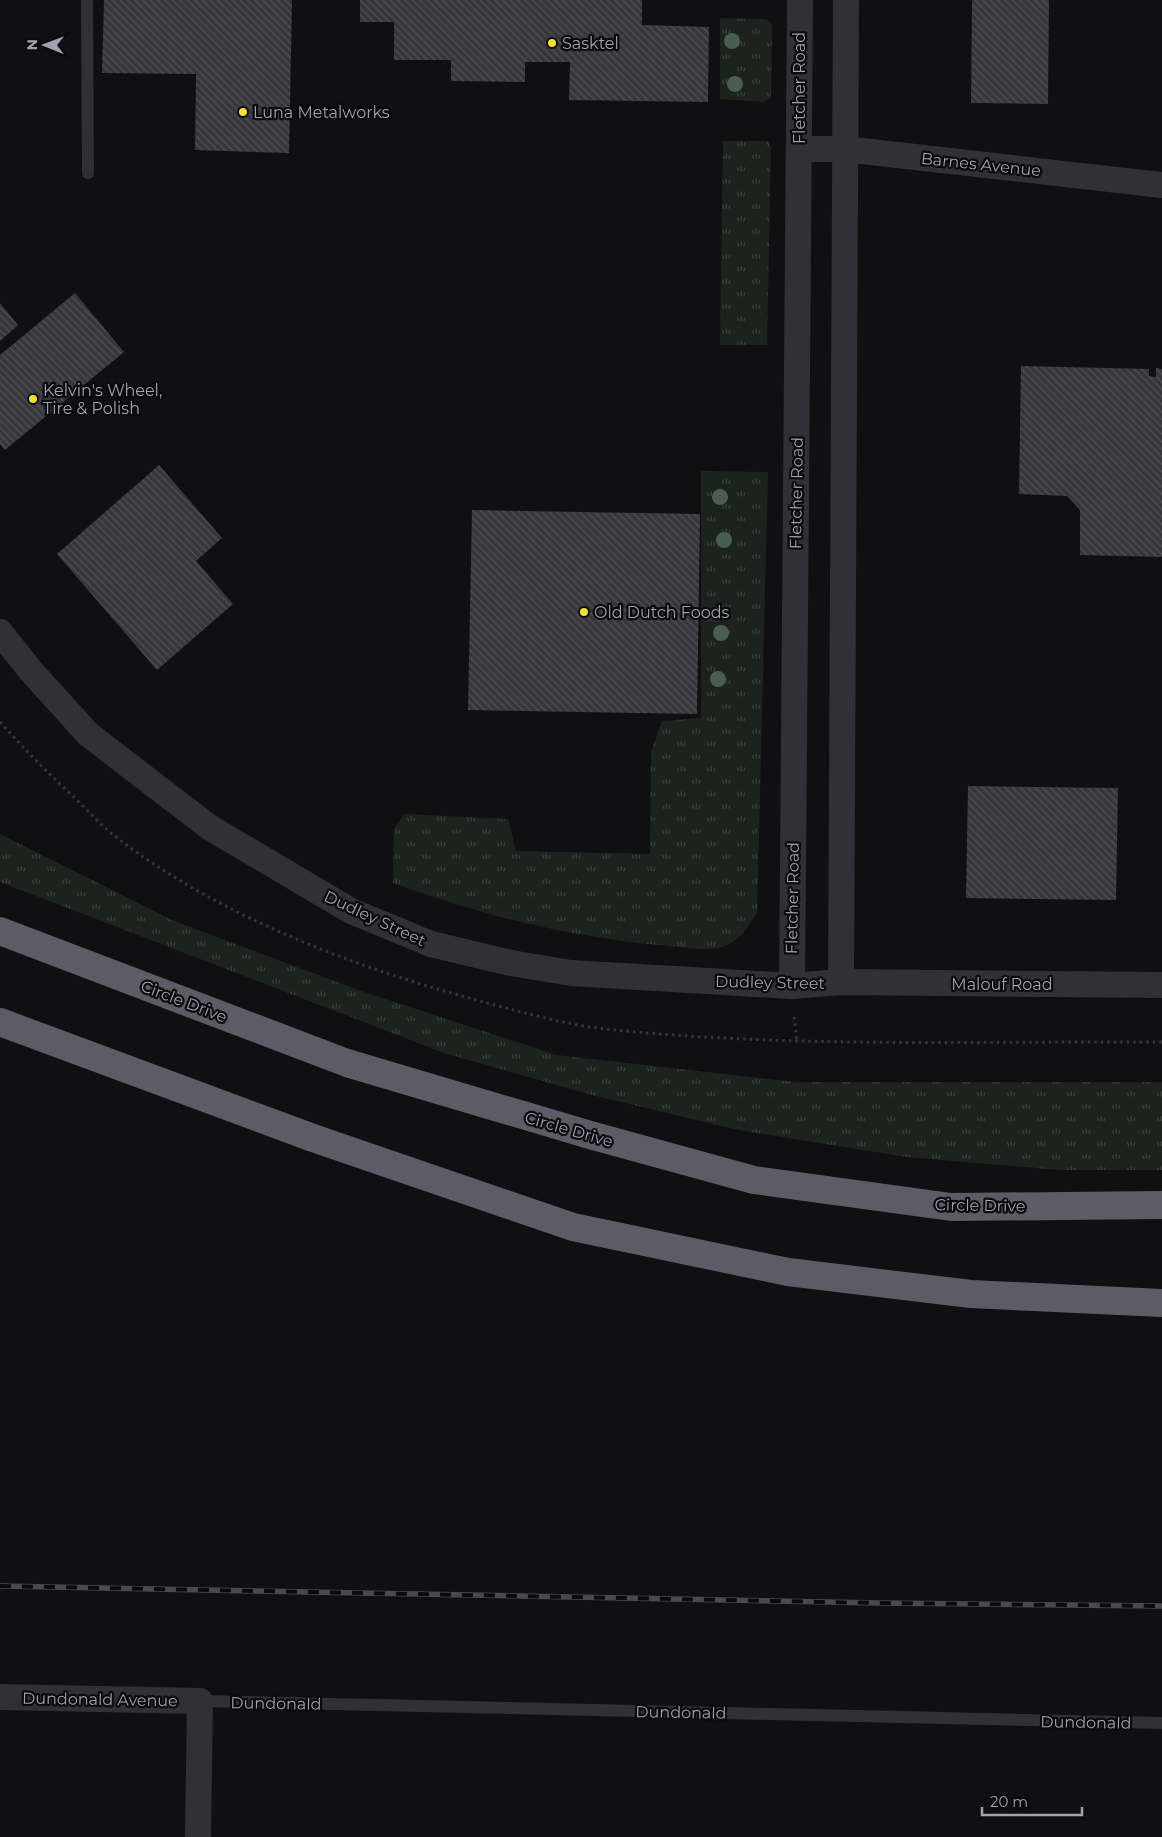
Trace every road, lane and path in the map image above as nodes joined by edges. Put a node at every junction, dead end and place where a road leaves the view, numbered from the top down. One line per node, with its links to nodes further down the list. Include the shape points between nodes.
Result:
1 (87, 0): 6 (lane)
2 (800, 0): 4 (street, Fletcher Road)
3 (846, 0): 5 (street)
4 (799, 149): 5 (street, Barnes Avenue); 12 (street, Fletcher Road)
5 (844, 149): 7 (street, Barnes Avenue); 10 (street)
6 (88, 173)
7 (1162, 185)
8 (0, 632): 12 (street, Dudley Street, via 88,734 209,826 351,911 432,944 511,963 571,973)
9 (0, 931): 14 (highway, Circle Drive, via 347,1063 754,1180 951,1207)
10 (841, 982): 11 (street, Malouf Road); 12 (street, Dudley Street)
11 (1162, 985)
12 (792, 986)
13 (0, 1022): 15 (highway, via 313,1138 573,1227 788,1272 971,1294)
14 (1162, 1205)
15 (1162, 1303)
16 (0, 1697): 17 (street, Dundonald Avenue)
17 (200, 1701): 18 (lane, Dundonald); 19 (street)
18 (1162, 1723)
19 (198, 1837)

